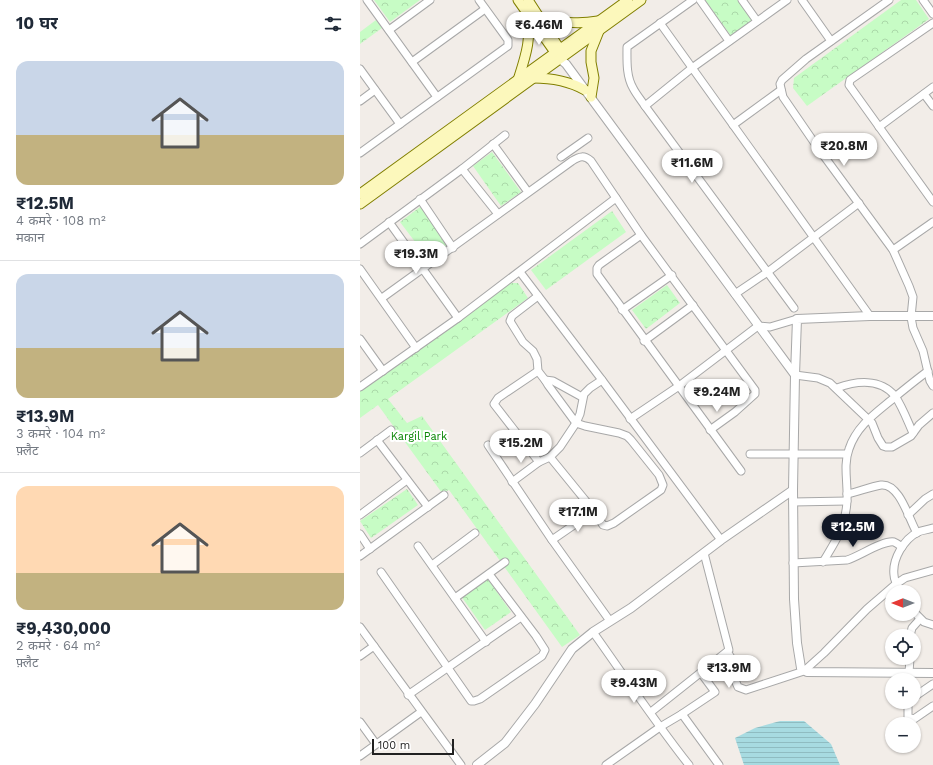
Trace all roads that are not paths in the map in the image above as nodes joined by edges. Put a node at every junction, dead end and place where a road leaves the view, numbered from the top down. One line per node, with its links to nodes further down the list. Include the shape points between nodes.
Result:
1 (367, 0): 23 (street)
2 (430, 0): 23 (street)
3 (479, 0): 15 (street)
4 (518, 0): 16 (main road)
5 (528, 0): 18 (main road)
6 (628, 0): 22 (main road)
7 (641, 0): 22 (main road)
8 (693, 0): 20 (street)
9 (700, 0): 24 (street)
10 (742, 0): 19 (street)
11 (787, 0): 19 (street)
12 (802, 0): 25 (street)
13 (889, 0): 25 (street)
14 (923, 0): 17 (street)
15 (486, 9): 27 (street); 37 (street, via 508,40 508,46)
16 (525, 10): 26 (main road); 31 (main road, via 529,41)
17 (933, 14)
18 (540, 17): 22 (main road, via 565,23); 26 (main road)
19 (757, 21): 24 (street)
20 (660, 23): 28 (street); 39 (street, via 627,47 630,82)
21 (933, 23): 43 (street, via 850,80 849,85)
22 (600, 25): 26 (main road); 35 (main road, via 592,45 590,57 594,78)
23 (389, 30): 27 (street)
24 (729, 41): 28 (street)
25 (831, 41): 34 (street, via 806,58 782,80)
26 (561, 56): 30 (main road); 31 (main road); 35 (street)
27 (412, 62): 37 (street)
28 (692, 68): 39 (street); 42 (street)
29 (360, 69): 33 (street)
30 (533, 78): 35 (main road, via 574,84); 58 (main road)
31 (518, 80): 53 (main road)
32 (933, 87): 36 (street)
33 (375, 90): 38 (street); 41 (street)
34 (781, 90): 42 (street); 57 (street, via 783,97 818,148)
35 (588, 93): 72 (street)
36 (924, 94): 40 (street); 43 (street)
37 (437, 97): 41 (street)
38 (360, 101)
39 (645, 106): 69 (street)
40 (933, 106)
41 (400, 124): 48 (street)
42 (733, 125): 63 (street)
43 (879, 127): 56 (street)
44 (506, 135): 46 (street)
45 (588, 138): 47 (street)
46 (493, 144): 51 (street); 52 (street)
47 (576, 146): 49 (street); 50 (street)
48 (360, 153)
49 (561, 156)
50 (583, 157): 52 (street, via 578,157); 54 (street, via 591,161)
51 (462, 169): 55 (street); 59 (street)
52 (528, 192): 59 (street)
53 (360, 194)
54 (616, 198): 62 (street); 70 (street)
55 (420, 199): 60 (street); 65 (street)
56 (933, 202)
57 (859, 203): 63 (street); 66 (street)
58 (360, 204)
59 (498, 214): 65 (street)
60 (389, 222): 64 (street); 68 (street)
61 (933, 222): 66 (street)
62 (641, 235): 71 (street); 77 (street, via 597,268 597,274)
63 (814, 237): 69 (street); 78 (street)
64 (360, 244)
65 (453, 248): 68 (street)
66 (893, 250): 80 (street, via 910,286)
67 (360, 269): 74 (street)
68 (424, 269): 74 (street); 81 (street)
69 (769, 271): 72 (street); 76 (street)
70 (520, 272): 73 (street); 81 (street)
71 (672, 275): 75 (street); 77 (street)
72 (735, 294): 83 (street)
73 (538, 296): 90 (street, via 512,316 510,321 523,342 533,351); 94 (street)
74 (382, 298): 86 (street)
75 (693, 305): 85 (street); 87 (street)
76 (794, 308)
77 (622, 310): 85 (street)
78 (870, 316): 80 (street); 82 (street)
79 (933, 316): 80 (street)
80 (912, 317): 88 (street, via 916,335)
81 (458, 318): 86 (street)
82 (798, 319): 83 (street, via 770,327); 92 (street)
83 (758, 326): 87 (street); 92 (street)
84 (360, 339): 89 (street)
85 (644, 341): 95 (street)
86 (416, 348): 89 (street)
87 (726, 350): 95 (street); 106 (street, via 756,392 735,412)
88 (930, 359): 91 (street)
89 (383, 371): 97 (street)
90 (538, 371): 93 (street); 115 (street, via 498,398 494,404)
91 (928, 371): 96 (street); 100 (street)
92 (795, 375): 98 (street, via 825,380); 112 (street)
93 (545, 380): 99 (street, via 554,381); 104 (street)
94 (602, 380): 99 (street); 102 (street)
95 (679, 386): 102 (street); 106 (street)
96 (933, 386)
97 (360, 388)
98 (836, 388): 100 (street, via 851,384 876,383); 103 (street)
99 (582, 397): 104 (street)
100 (895, 397): 103 (street); 107 (street)
101 (933, 414): 107 (street)
102 (630, 419): 133 (street)
103 (868, 419): 107 (street, via 881,443 886,447 892,447); 113 (street, via 854,437)
104 (576, 423): 114 (street, via 567,438); 125 (street, via 626,436 659,475 663,486 661,490 610,525 603,525)
105 (391, 430): 108 (street)
106 (710, 430): 116 (street)
107 (913, 433)
108 (377, 440): 110 (street); 117 (street)
109 (488, 445): 118 (street)
110 (360, 453)
111 (750, 454): 112 (street)
112 (794, 454): 113 (street); 119 (street)
113 (848, 454): 122 (street)
114 (550, 456): 115 (street); 125 (street)
115 (539, 462): 118 (street)
116 (740, 471)
117 (408, 480): 124 (street); 126 (street)
118 (512, 482): 132 (street)
119 (793, 490): 123 (street); 133 (street)
120 (933, 494): 127 (street)
121 (444, 495): 124 (street)
122 (847, 497): 123 (street); 127 (street, via 882,485 895,491); 140 (street, via 841,532)
123 (793, 502): 141 (street)
124 (428, 507): 136 (street)
125 (594, 511): 132 (street)
126 (360, 515)
127 (908, 515): 130 (street)
128 (933, 528): 130 (street)
129 (475, 533): 142 (street)
130 (917, 533): 135 (street)
131 (360, 534): 136 (street)
132 (552, 540): 150 (street)
133 (721, 540): 137 (street)
134 (418, 546): 142 (street)
135 (902, 547): 140 (street, via 892,541 854,558); 146 (street, via 894,569)
136 (370, 549): 138 (street)
137 (704, 553): 150 (street); 156 (street, via 730,650)
138 (360, 556)
139 (505, 562): 145 (street)
140 (823, 562): 141 (street)
141 (793, 563): 159 (street, via 800,664)
142 (432, 565): 147 (street)
143 (933, 570): 146 (street, via 905,578)
144 (381, 572): 158 (street)
145 (489, 574): 147 (street); 148 (street)
146 (896, 584): 159 (street)
147 (455, 598): 154 (street)
148 (521, 617): 154 (street); 158 (street, via 545,650 542,656 474,701 471,701)
149 (921, 619): 151 (street)
150 (610, 621): 153 (street)
151 (933, 625)
152 (360, 627): 155 (street)
153 (593, 632): 170 (street); 177 (street, via 572,649 505,743)
154 (486, 642): 158 (street)
155 (374, 646): 157 (street); 166 (street)
156 (726, 652): 159 (street, via 732,658 737,672 735,680 738,687 746,690); 160 (street)
157 (360, 656)
158 (449, 668): 166 (street)
159 (804, 671): 162 (street)
160 (701, 673): 170 (street); 171 (street, via 715,692)
161 (933, 673): 163 (street)
162 (885, 674)
163 (921, 674)
164 (933, 684): 165 (street)
165 (921, 692)
166 (408, 695): 169 (street)
167 (933, 706): 168 (street, via 914,719 908,716)
168 (908, 709)
169 (421, 712): 174 (street); 176 (street)
170 (651, 712): 173 (street)
171 (682, 714): 173 (street); 180 (street)
172 (360, 722): 174 (street)
173 (660, 727): 178 (street); 179 (street)
174 (376, 744): 175 (street)
175 (360, 756)
176 (461, 765)
177 (477, 765)
178 (606, 765)
179 (689, 765)
180 (720, 765)

